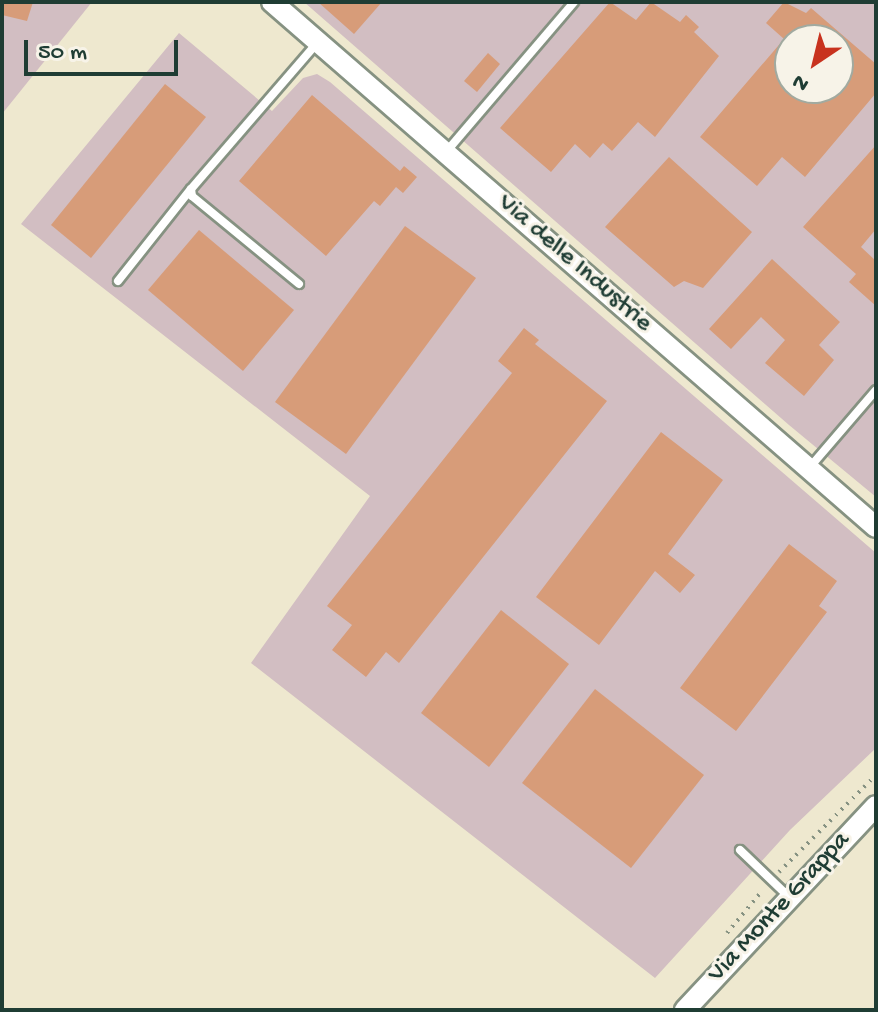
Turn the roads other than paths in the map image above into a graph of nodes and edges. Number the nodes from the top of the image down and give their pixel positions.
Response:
1 (272, 2) edge
2 (574, 2) edge
3 (319, 42) junction
4 (445, 152) junction
5 (191, 189) junction
6 (118, 281) dead end
7 (299, 284) dead end
8 (876, 390) edge
9 (809, 468) junction
10 (876, 527) edge
11 (876, 806) edge
12 (740, 850) dead end
13 (788, 896) junction
14 (685, 1010) edge

1 - 3 street, Via delle Industrie
2 - 4 lane
3 - 4 street, Via delle Industrie
3 - 5 lane
4 - 9 street, Via delle Industrie
5 - 6 lane
5 - 7 lane
8 - 9 lane
9 - 10 street, Via delle Industrie
11 - 13 street, Via Monte Grappa
12 - 13 lane
13 - 14 street, Via Monte Grappa

